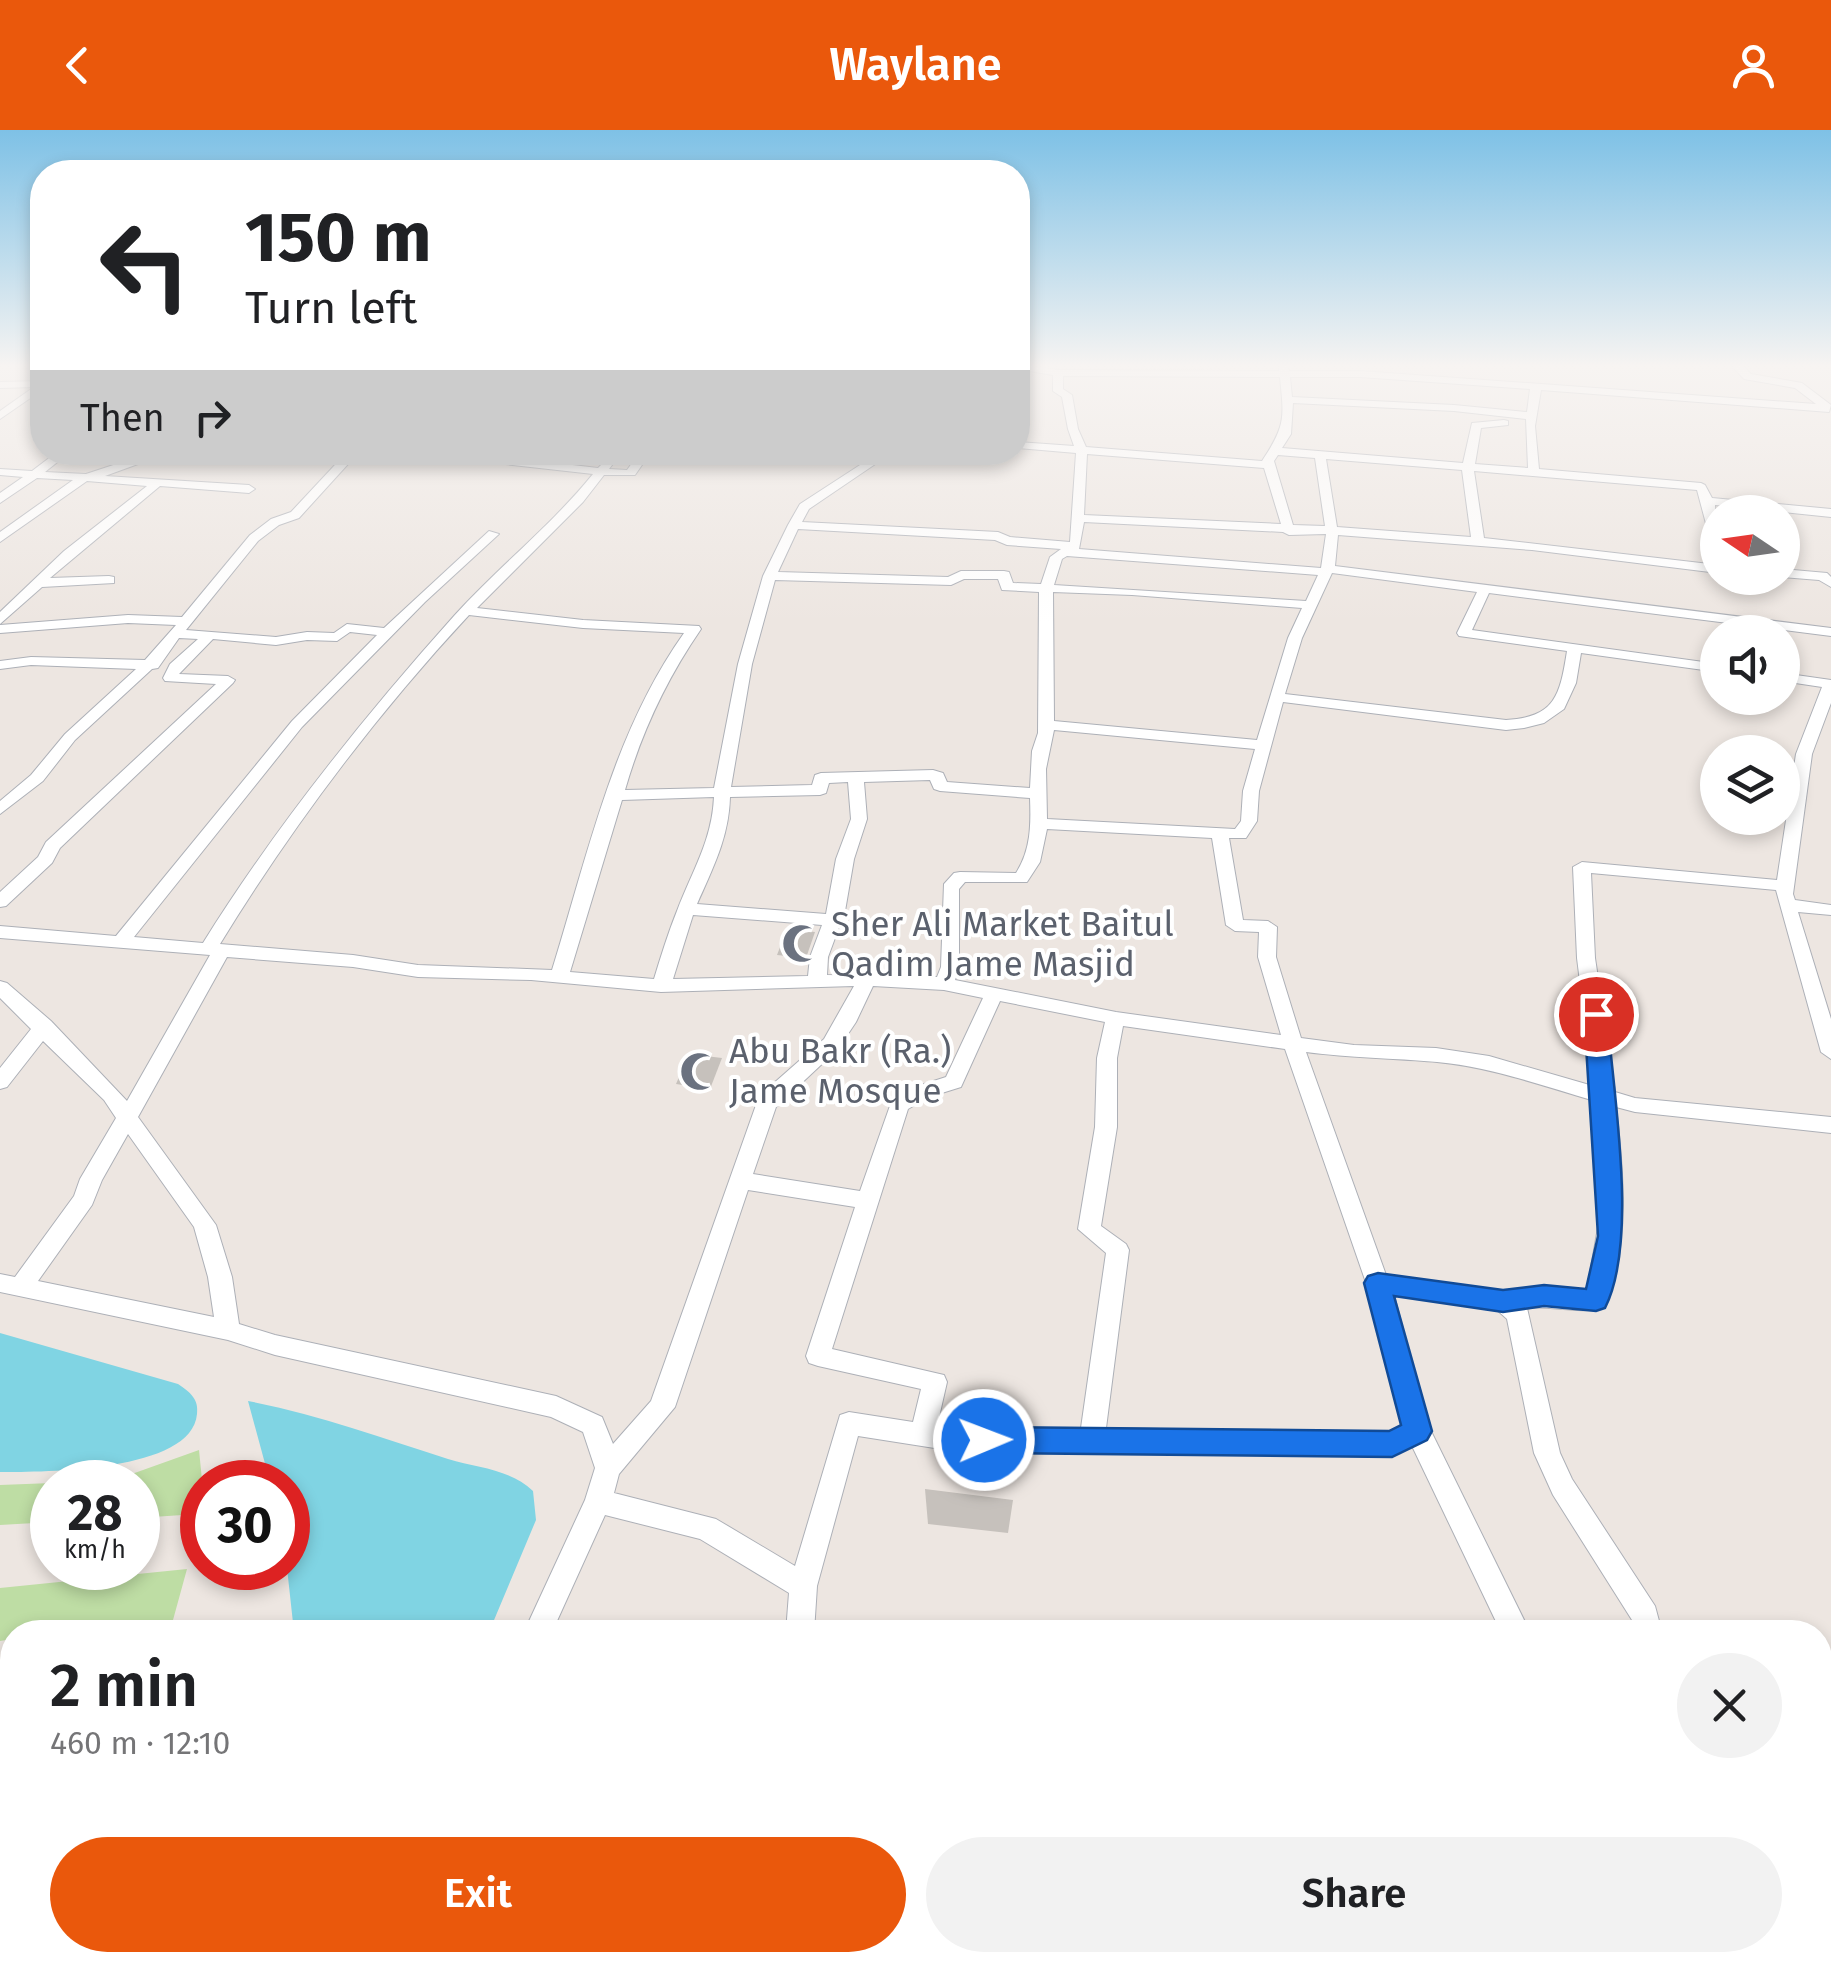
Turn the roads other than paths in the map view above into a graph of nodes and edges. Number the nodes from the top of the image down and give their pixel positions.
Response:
1 (1082, 450) joint
2 (1472, 450) edge
3 (1533, 450) edge
4 (1274, 451) joint
5 (1320, 456) junction
6 (48, 465) edge
7 (127, 465) edge
8 (342, 465) edge
9 (539, 465) edge
10 (606, 465) edge
11 (637, 465) edge
12 (868, 465) edge
13 (1269, 465) junction
14 (1468, 470) junction
15 (0, 472) edge
16 (601, 472) junction
17 (1534, 472) junction
18 (35, 475) junction
19 (84, 479) junction
20 (157, 483) junction
21 (249, 489) dead end
22 (1705, 495) edge
23 (0, 499) edge
24 (1800, 510) edge
25 (1831, 513) edge
26 (1078, 518) junction
27 (794, 525) junction
28 (1328, 530) junction
29 (1288, 531) junction
30 (493, 534) dead end
31 (0, 538) edge
32 (1478, 542) junction
33 (1071, 549) junction
34 (1700, 566) edge
35 (1327, 571) junction
36 (1800, 575) edge
37 (770, 576) junction
38 (109, 580) dead end
39 (36, 584) junction
40 (1831, 584) edge
41 (1046, 590) junction
42 (1484, 590) junction
43 (1311, 605) junction
44 (466, 612) junction
45 (1, 620) edge
46 (182, 628) junction
47 (386, 632) junction
48 (1831, 632) edge
49 (210, 636) junction
50 (1574, 651) junction
51 (0, 665) edge
52 (149, 665) junction
53 (1700, 666) edge
54 (175, 667) junction
55 (1800, 680) edge
56 (1831, 684) edge
57 (1276, 697) junction
58 (1046, 725) junction
59 (1263, 745) junction
60 (856, 778) junction
61 (722, 790) junction
62 (1038, 794) junction
63 (614, 795) junction
64 (0, 809) edge
65 (1040, 824) junction
66 (1220, 836) junction
67 (1787, 896) junction
68 (0, 902) edge
69 (686, 909) junction
70 (1831, 910) edge
71 (832, 920) junction
72 (0, 932) edge
73 (122, 944) junction
74 (214, 950) junction
75 (559, 977) junction
76 (866, 980) junction
77 (816, 981) junction
78 (944, 984) junction
79 (0, 986) edge
80 (661, 986) junction
81 (996, 992) junction
82 (1116, 1018) junction
83 (44, 1026) junction
84 (1292, 1042) junction
85 (1831, 1052) edge
86 (0, 1082) edge
87 (1603, 1098) junction
88 (129, 1119) junction
89 (1831, 1125) edge
90 (739, 1180) junction
91 (868, 1200) junction
92 (1378, 1283) junction
93 (10, 1285) edge
94 (1503, 1301) junction
95 (228, 1330) junction
96 (1417, 1431) junction
97 (922, 1436) junction
98 (1092, 1439) junction
99 (608, 1468) junction
100 (598, 1500) junction
101 (803, 1586) junction
102 (543, 1620) edge
103 (801, 1620) edge
104 (1510, 1620) edge
105 (1646, 1620) edge

1 - 13 street
1 - 26 street
2 - 14 street
3 - 17 street
4 - 5 street
4 - 13 street
5 - 14 street
5 - 28 street
6 - 18 street
7 - 19 street
8 - 46 street
9 - 16 street
10 - 16 street
11 - 16 street
12 - 27 street
13 - 29 street
14 - 17 street
14 - 32 street
15 - 18 street
16 - 44 street
17 - 22 street
18 - 19 street
18 - 23 street
19 - 20 street
19 - 31 street
20 - 21 street
20 - 39 street
24 - 25 street
26 - 29 street
26 - 33 street
27 - 33 street
27 - 37 street
28 - 29 street
28 - 32 street
28 - 35 street
30 - 47 street
32 - 34 street
33 - 35 street
33 - 41 street
35 - 42 street
35 - 43 street
36 - 40 street
37 - 41 street
37 - 61 street
38 - 39 street
39 - 45 street
41 - 43 street
41 - 58 street
42 - 48 street
42 - 50 street
43 - 57 street
44 - 63 street
44 - 74 street
45 - 46 street
46 - 49 street
46 - 52 street
47 - 49 street
47 - 73 street
49 - 54 street
50 - 53 street
50 - 57 street
51 - 52 street
52 - 54 street
52 - 64 street
54 - 68 street
55 - 56 street
56 - 67 street
57 - 59 street
58 - 59 street
58 - 62 street
59 - 66 street
60 - 61 street
60 - 62 street
60 - 71 street
61 - 63 street
61 - 69 street
62 - 65 street
63 - 75 street
65 - 66 street
65 - 78 street
66 - 84 street
67 - 70 street
67 - 85 street
67 - 87 street
69 - 71 street
69 - 80 street
71 - 77 street
72 - 73 street
73 - 74 street
74 - 75 street
74 - 88 street
75 - 80 street
76 - 77 street
76 - 78 street
76 - 90 street
77 - 80 street
78 - 81 street
79 - 83 street
81 - 82 street
81 - 91 street
82 - 84 street
82 - 98 street
83 - 86 street
83 - 88 street
84 - 87 street
84 - 92 street
87 - 89 street
87 - 94 street
88 - 93 street
88 - 95 street
90 - 91 street
90 - 99 street
91 - 97 street
92 - 94 street
92 - 96 street
93 - 95 street
94 - 105 street
95 - 99 street
96 - 98 street
96 - 104 street
97 - 98 street
97 - 101 street
99 - 100 street
100 - 101 street
100 - 102 street
101 - 103 street

